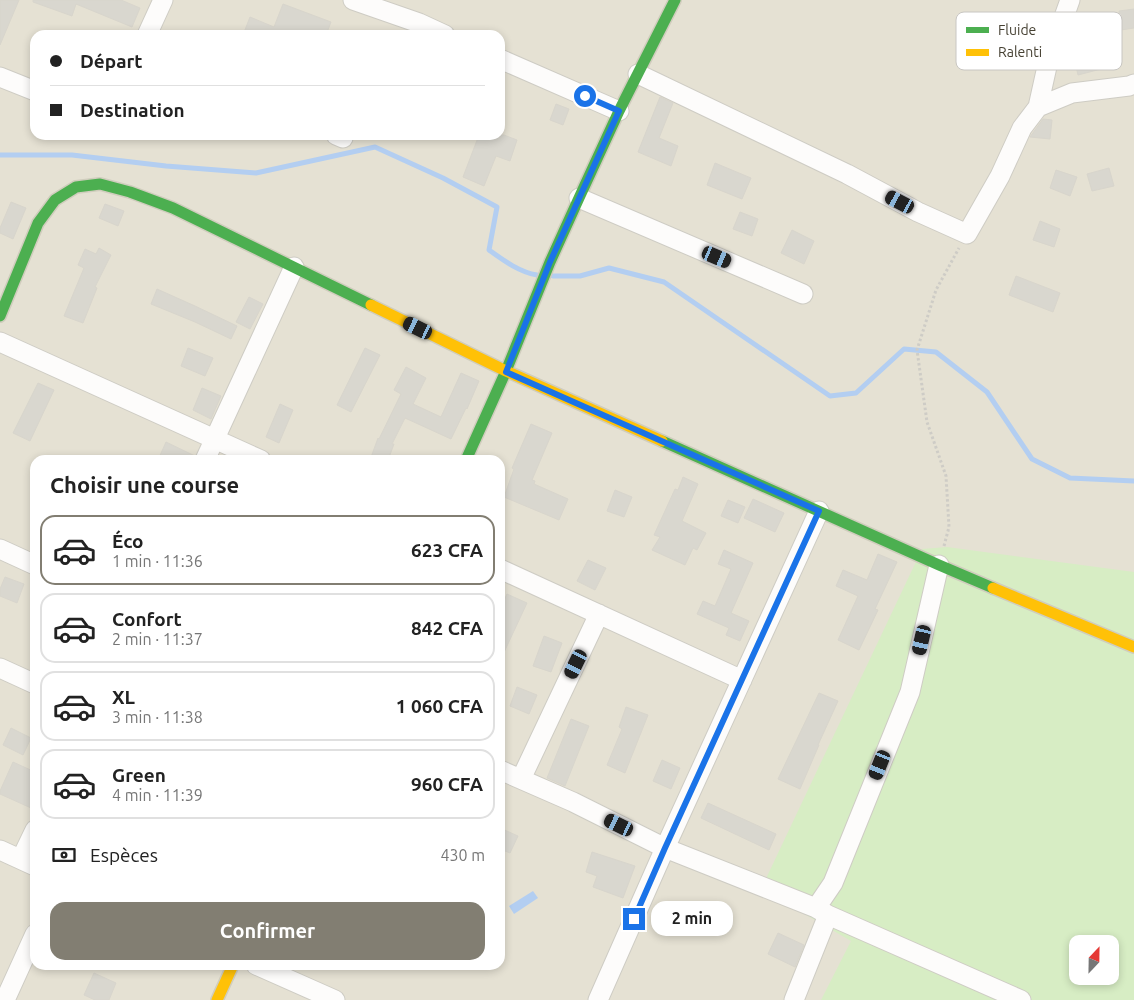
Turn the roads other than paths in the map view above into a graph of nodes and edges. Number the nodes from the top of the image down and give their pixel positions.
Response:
1 (163, 0) edge
2 (353, 0) edge
3 (675, 0) edge
4 (1070, 0) edge
5 (1066, 12) edge
6 (149, 30) edge
7 (435, 30) edge
8 (505, 61) edge
9 (1046, 70) edge
10 (638, 74) junction
11 (0, 77) edge
12 (1134, 84) edge
13 (30, 89) edge
14 (1038, 107) junction
15 (619, 111) junction
16 (580, 198) junction
17 (294, 268) junction
18 (803, 294) dead end
19 (0, 316) edge
20 (0, 342) edge
21 (506, 372) junction
22 (214, 438) junction
23 (207, 455) edge
24 (250, 455) edge
25 (468, 455) edge
26 (819, 511) junction
27 (0, 549) edge
28 (30, 563) edge
29 (939, 565) junction
30 (505, 571) edge
31 (599, 614) junction
32 (1134, 647) edge
33 (0, 668) edge
34 (742, 680) junction
35 (30, 682) edge
36 (505, 772) edge
37 (521, 779) junction
38 (665, 848) junction
39 (0, 850) edge
40 (28, 863) edge
41 (822, 911) junction
42 (30, 945) edge
43 (231, 970) edge
44 (267, 970) edge
45 (5, 1000) edge
46 (217, 1000) edge
47 (335, 1000) edge
48 (598, 1000) edge
49 (794, 1000) edge
50 (1021, 1000) edge

1 - 6 street
2 - 7 street
3 - 10 street
4 - 5 street
8 - 15 street
9 - 14 street
10 - 14 street
10 - 15 street
11 - 13 street
12 - 14 street
15 - 16 street
16 - 18 street
16 - 21 street
17 - 19 street
17 - 21 street
17 - 22 street
20 - 22 street
21 - 25 street
21 - 26 street
22 - 23 street
22 - 24 street
26 - 29 street
26 - 34 street
27 - 28 street
29 - 32 street
29 - 41 street
30 - 31 street
31 - 34 street
31 - 37 street
33 - 35 street
34 - 38 street
36 - 37 street
37 - 38 street
38 - 41 street
38 - 48 street
39 - 40 street
41 - 49 street
41 - 50 street
42 - 45 street
43 - 46 street
44 - 47 street

